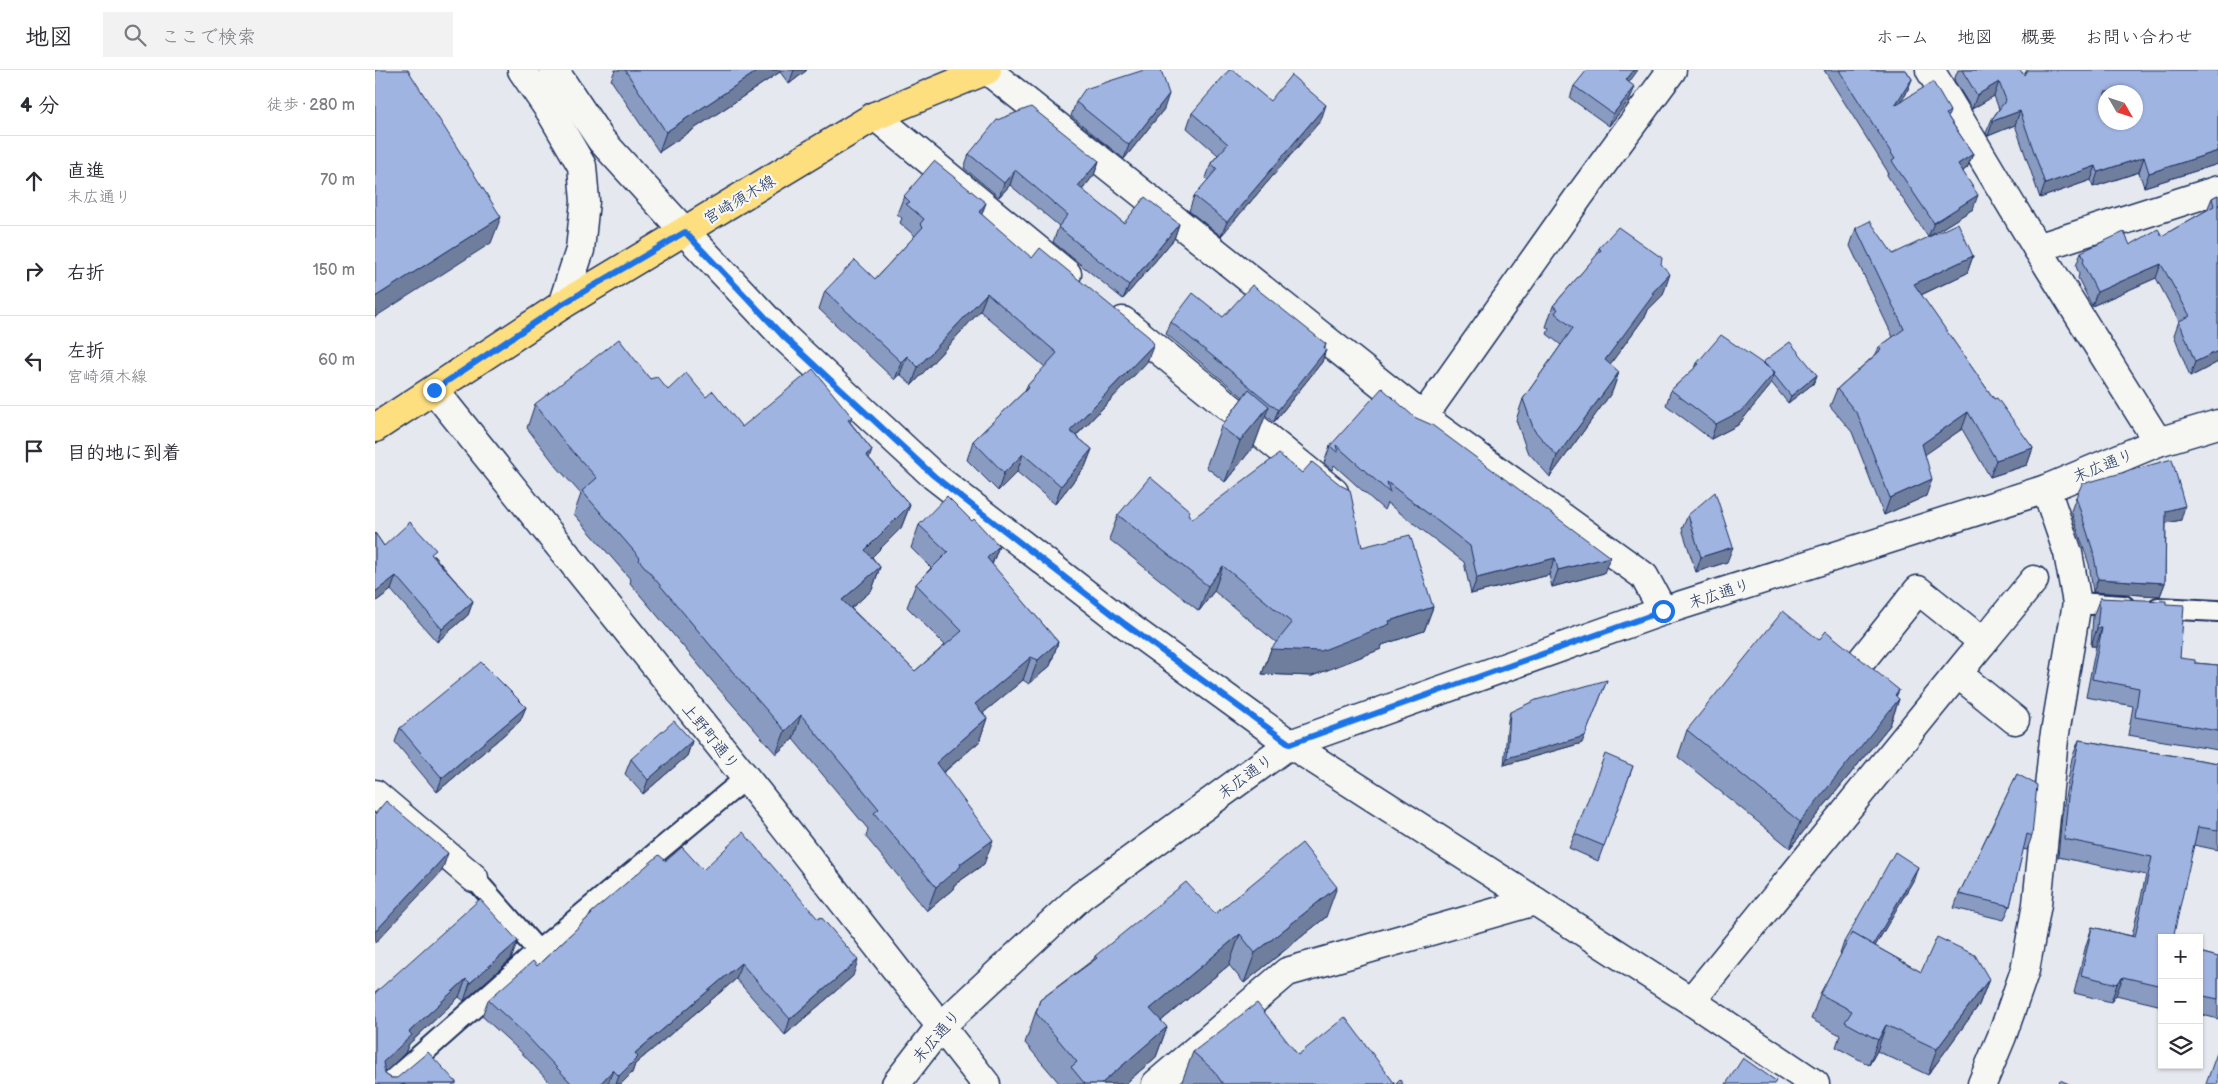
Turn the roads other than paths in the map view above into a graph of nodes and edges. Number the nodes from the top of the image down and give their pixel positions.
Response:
1 (522, 70) edge
2 (554, 70) edge
3 (987, 70) edge
4 (1672, 70) edge
5 (1930, 70) edge
6 (875, 116) junction
7 (2218, 190) edge
8 (685, 232) junction
9 (2037, 248) junction
10 (561, 305) junction
11 (434, 390) junction
12 (1423, 417) junction
13 (2218, 424) edge
14 (375, 428) edge
15 (2158, 442) junction
16 (2045, 489) junction
17 (1343, 499) edge
18 (2034, 580) dead end
19 (2077, 603) junction
20 (1663, 611) junction
21 (2218, 611) edge
22 (1983, 642) junction
23 (1862, 660) edge
24 (1958, 674) junction
25 (2015, 720) dead end
26 (2054, 739) junction
27 (1290, 744) junction
28 (2083, 744) edge
29 (746, 778) junction
30 (375, 794) edge
31 (474, 878) joint
32 (1535, 901) junction
33 (538, 951) junction
34 (1691, 1001) junction
35 (940, 1028) junction
36 (388, 1084) edge
37 (896, 1084) edge
38 (986, 1084) edge
39 (1156, 1084) edge
40 (1815, 1084) edge
41 (1982, 1084) edge

1 - 10 street
2 - 8 street
3 - 6 main road, 宮崎須木線
3 - 12 street
4 - 12 street
5 - 9 street
6 - 8 main road, 宮崎須木線
6 - 17 street
7 - 9 street
8 - 10 main road, 宮崎須木線
8 - 27 street
9 - 15 street
10 - 11 main road, 宮崎須木線
11 - 14 main road, 宮崎須木線
11 - 29 street, 上野町通り
12 - 20 street
13 - 15 street, 末広通り
15 - 16 street, 末広通り
16 - 19 street
16 - 20 street, 末広通り
18 - 22 street
19 - 21 lane
19 - 26 street
20 - 27 street, 末広通り
22 - 23 street
22 - 24 street
24 - 25 street
24 - 34 street
26 - 28 street
26 - 41 street
27 - 32 street
27 - 35 street, 末広通り
29 - 33 lane
29 - 35 street, 上野町通り
30 - 31 street
31 - 33 lane
32 - 34 street
32 - 39 street
33 - 36 lane
34 - 40 street
35 - 37 street, 末広通り
35 - 38 street, 上野町通り

